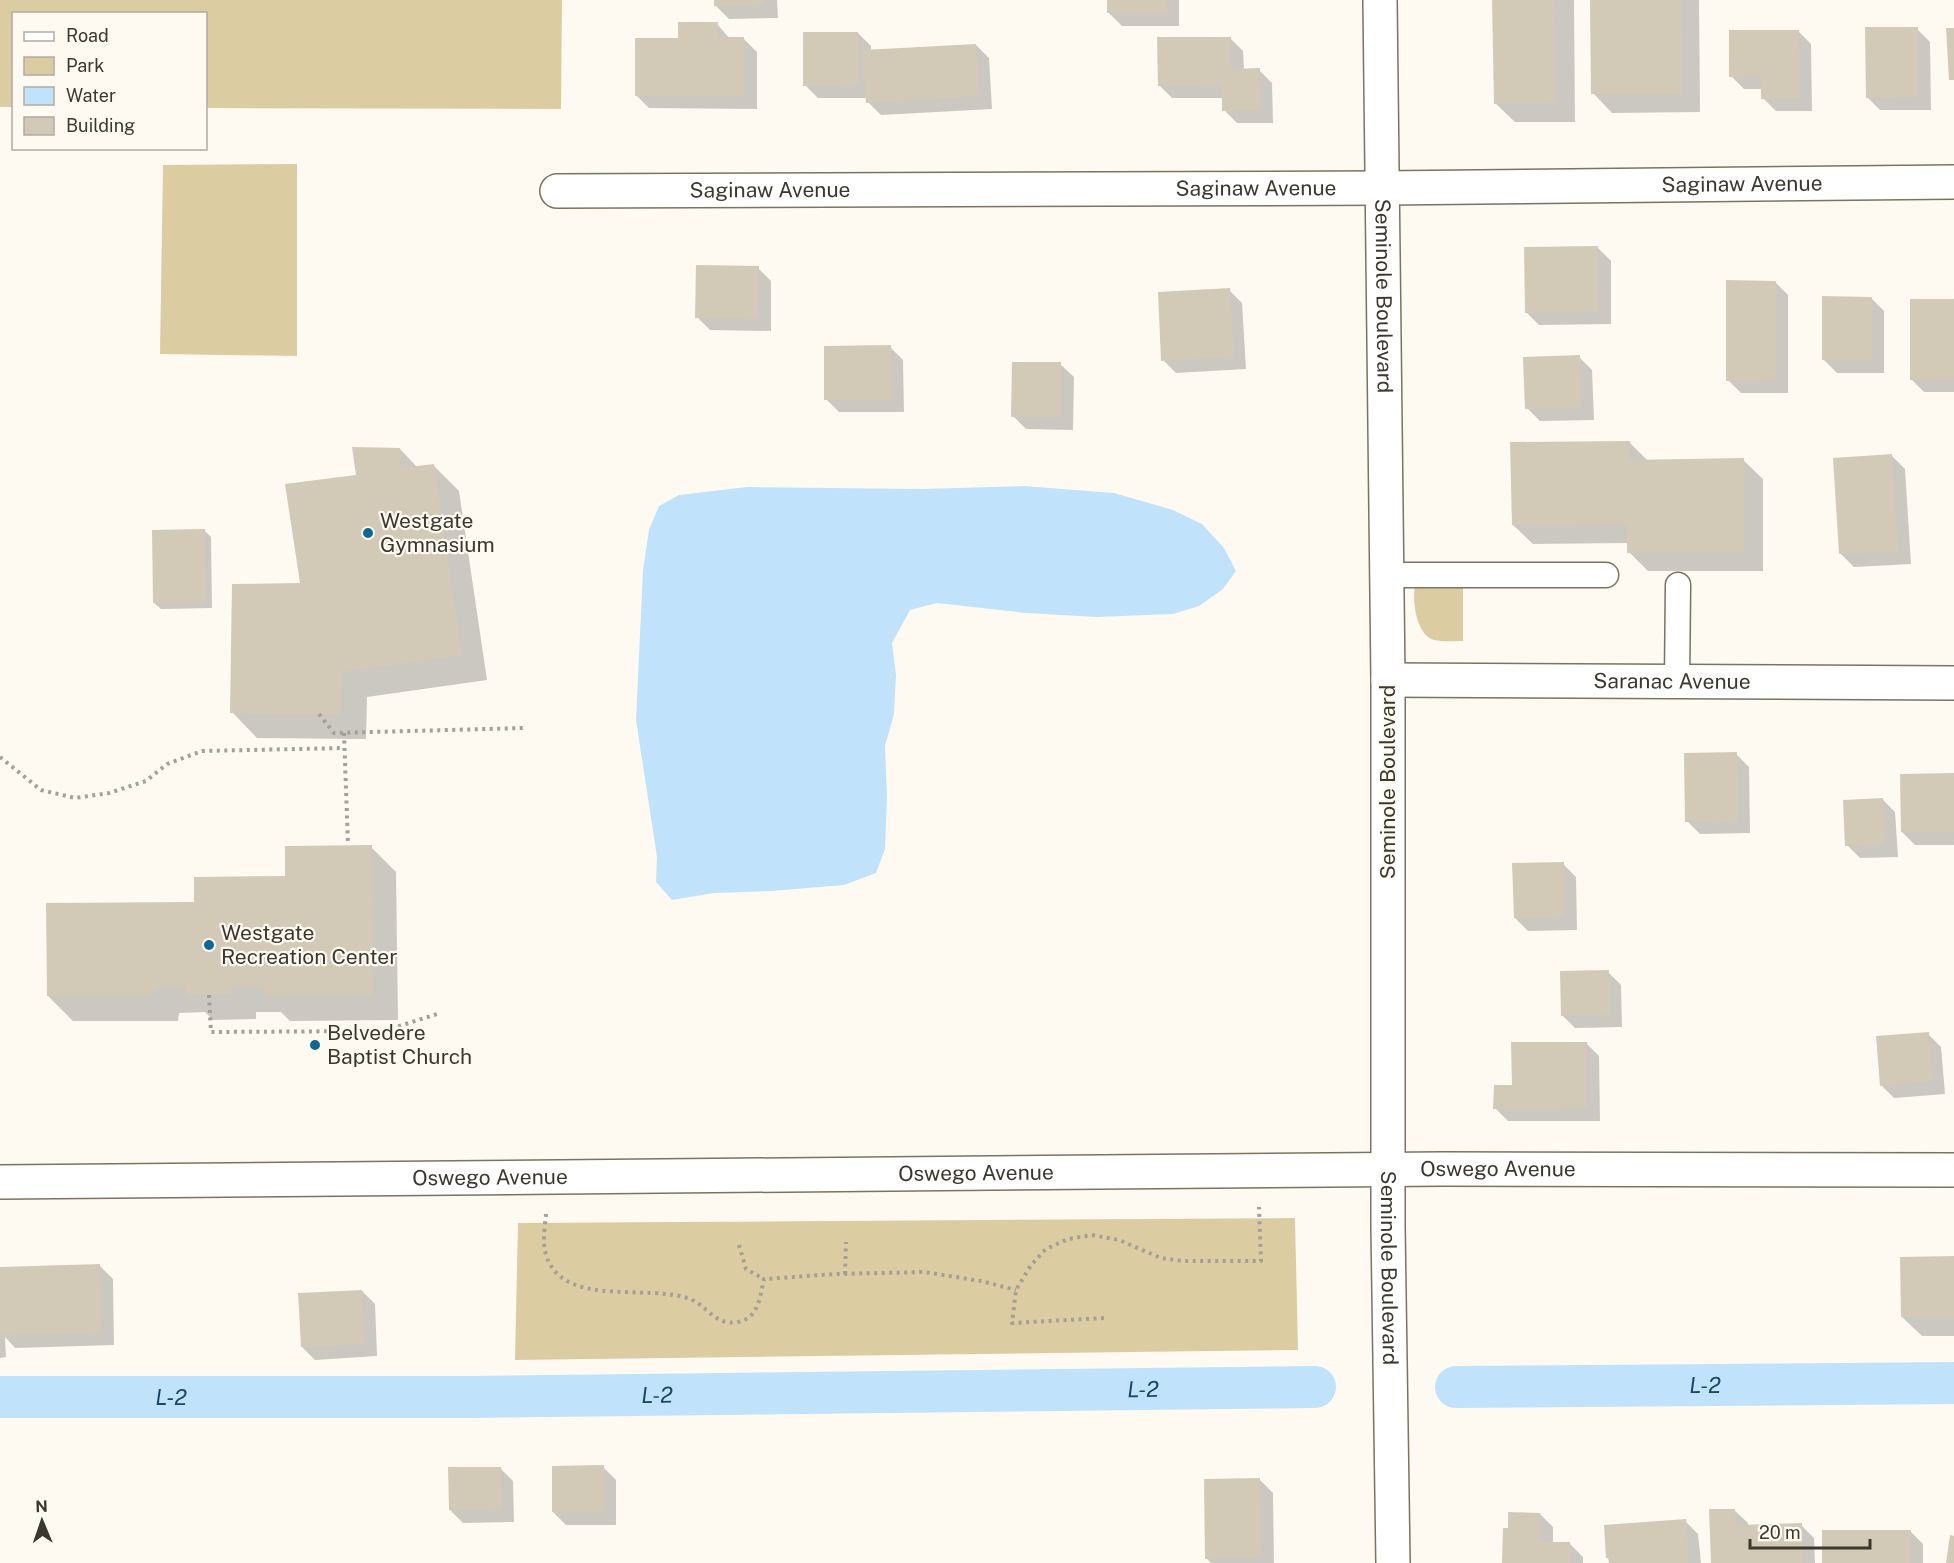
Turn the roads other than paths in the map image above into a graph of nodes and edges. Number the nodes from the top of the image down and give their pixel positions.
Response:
1 (1380, 0) edge
2 (1954, 182) edge
3 (1383, 188) junction
4 (557, 191) dead end
5 (1606, 574) dead end
6 (1387, 575) junction
7 (1678, 585) dead end
8 (1388, 680) junction
9 (1677, 682) junction
10 (1954, 683) edge
11 (1954, 1170) edge
12 (1388, 1171) junction
13 (0, 1182) edge
14 (1394, 1563) edge

1 - 3 street, Seminole Boulevard
2 - 3 street, Saginaw Avenue
3 - 4 street, Saginaw Avenue
3 - 6 street, Seminole Boulevard
5 - 6 lane
6 - 8 street, Seminole Boulevard
7 - 9 lane
8 - 9 street, Saranac Avenue
8 - 12 street, Seminole Boulevard
9 - 10 street, Saranac Avenue
11 - 12 street, Oswego Avenue
12 - 13 street, Oswego Avenue
12 - 14 street, Seminole Boulevard

